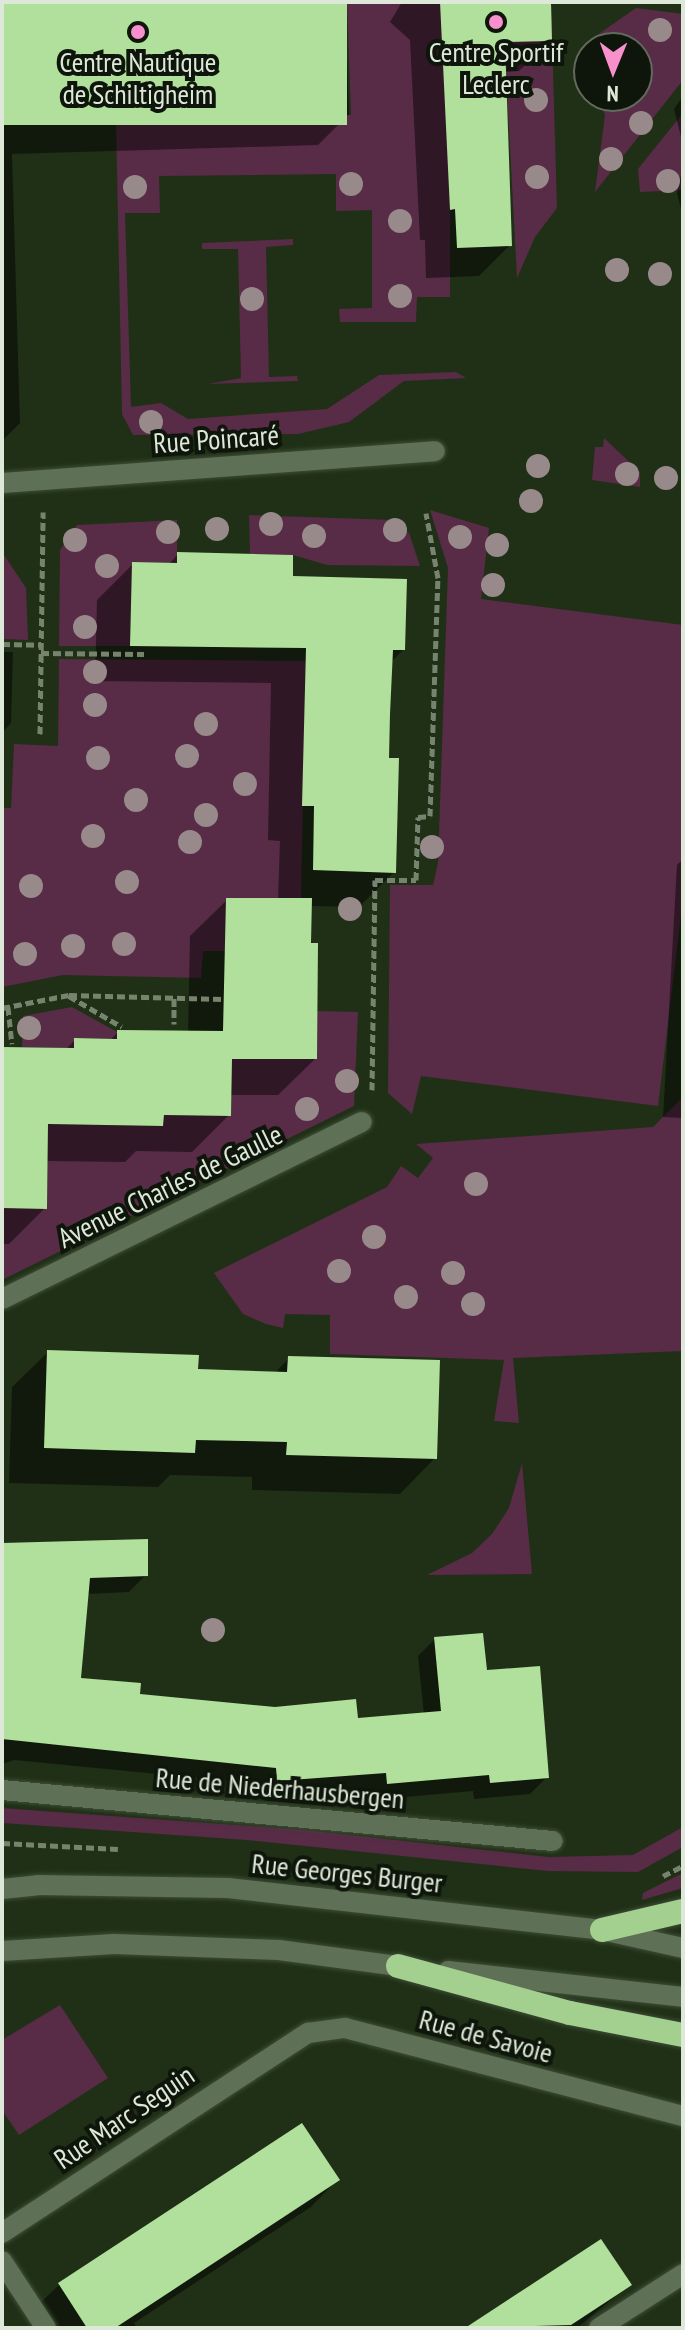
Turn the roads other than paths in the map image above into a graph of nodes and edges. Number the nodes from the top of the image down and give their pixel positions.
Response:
1 (435, 451) dead end
2 (2, 483) edge
3 (362, 1122) road end
4 (2, 1299) edge
5 (2, 1790) edge
6 (553, 1841) dead end
7 (2, 1880) edge
8 (38, 1885) junction
9 (2, 1889) edge
10 (683, 1911) edge
11 (602, 1930) junction
12 (683, 1948) edge
13 (2, 1951) edge
14 (398, 1966) junction
15 (683, 1997) edge
16 (683, 2035) edge
17 (278, 2049) joint
18 (683, 2116) edge
19 (2, 2233) edge
20 (2, 2261) edge
21 (683, 2274) edge
22 (46, 2328) edge
23 (599, 2328) edge

1 - 2 street, Rue Poincaré
3 - 4 street, Avenue Charles de Gaulle
5 - 6 street, Rue de Niederhausbergen
7 - 8 street
8 - 9 street, Rue Georges Burger
8 - 11 street, Rue Georges Burger
10 - 11 highway
11 - 12 street, Rue Georges Burger
13 - 14 street
14 - 15 street
14 - 16 highway
17 - 18 street, Rue de Savoie
17 - 19 street, Rue Marc Seguin
20 - 22 street
21 - 23 street

